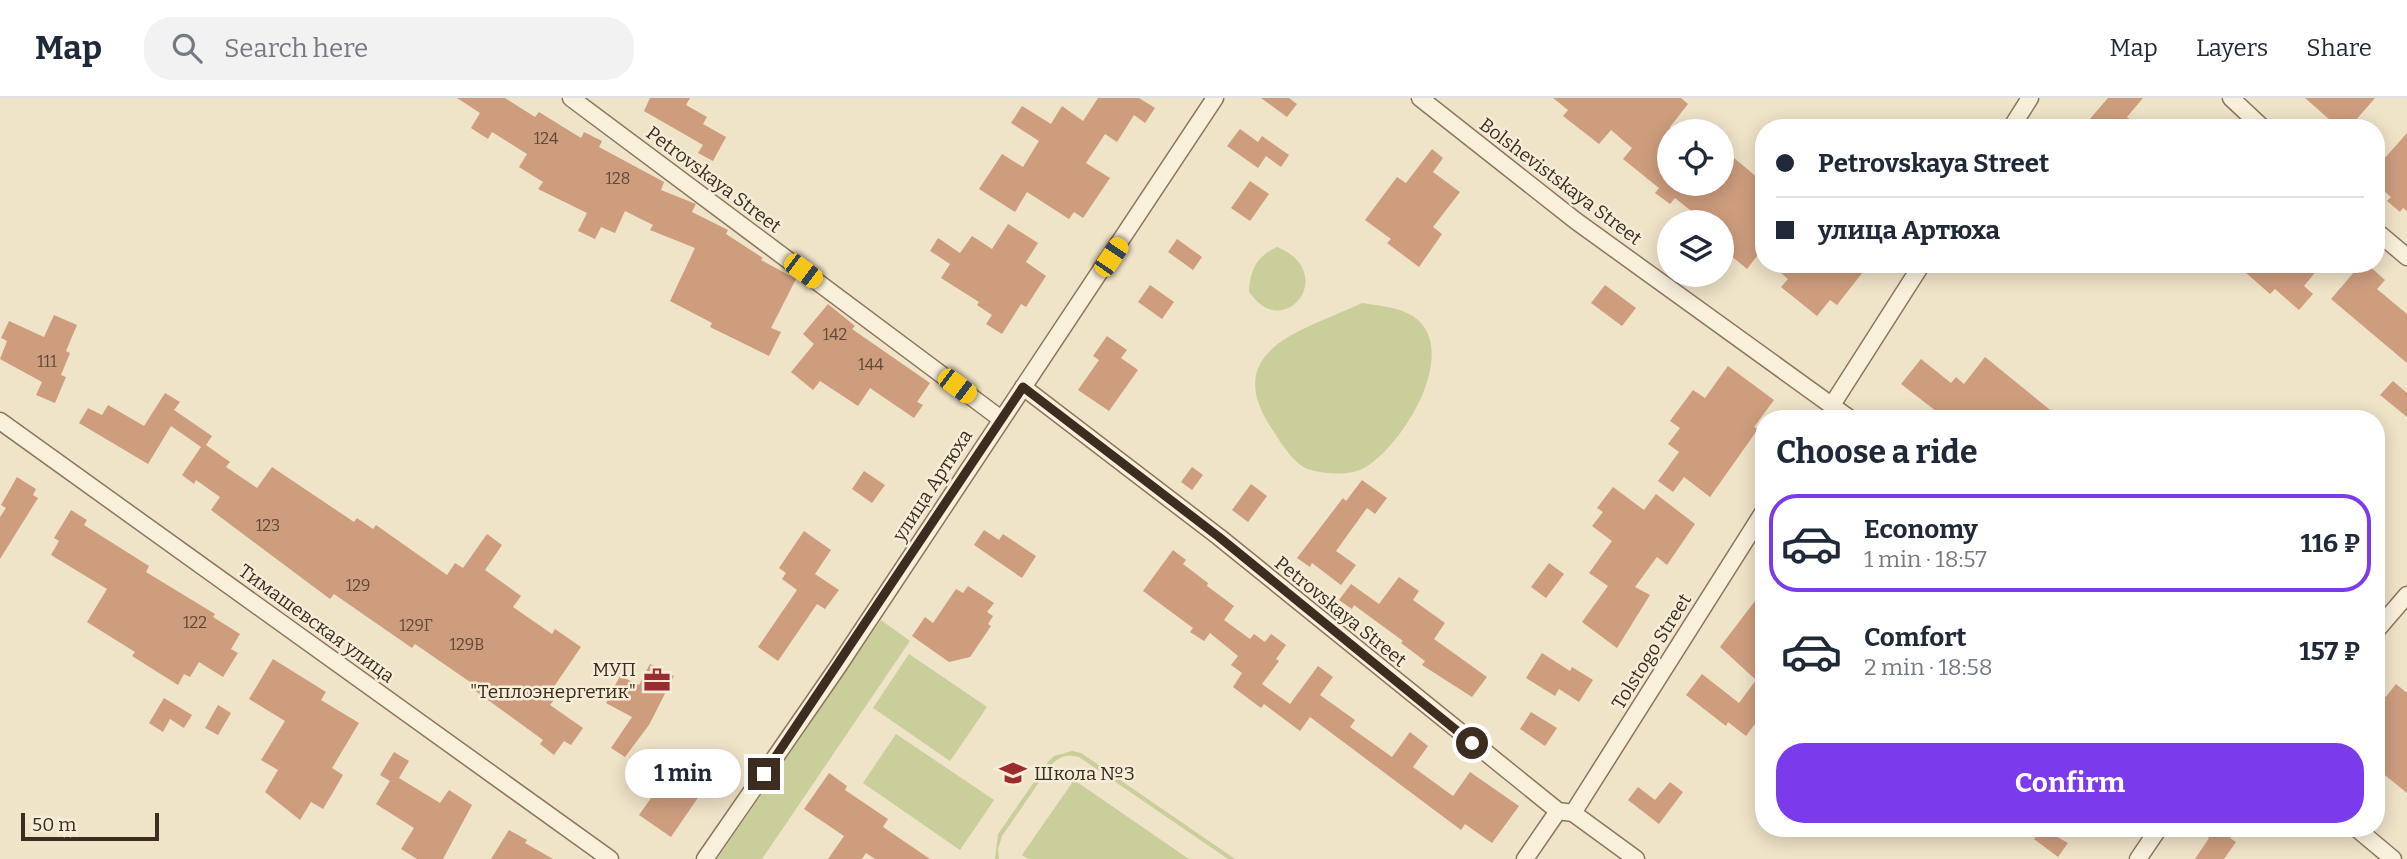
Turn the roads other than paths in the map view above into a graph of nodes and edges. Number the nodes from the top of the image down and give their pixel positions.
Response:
1 (571, 98) edge
2 (1215, 98) edge
3 (1420, 98) edge
4 (2030, 98) edge
5 (2231, 98) edge
6 (2017, 119) edge
7 (2253, 119) edge
8 (2385, 239) edge
9 (2407, 257) edge
10 (1916, 273) edge
11 (1023, 387) junction
12 (1832, 405) junction
13 (1839, 410) edge
14 (1001, 419) junction
15 (0, 421) edge
16 (1755, 525) edge
17 (2404, 605) edge
18 (2385, 623) edge
19 (1565, 812) junction
20 (2153, 837) edge
21 (2367, 837) edge
22 (610, 859) edge
23 (705, 859) edge
24 (1525, 859) edge
25 (1636, 859) edge
26 (2138, 859) edge
27 (2393, 859) edge

1 - 14 street, Petrovskaya Street
2 - 11 street, улица Артюха
3 - 12 street, Bolshevistskaya Street
4 - 6 street
5 - 7 street
8 - 9 street
10 - 12 street
11 - 14 street, улица Артюха
11 - 19 street, Petrovskaya Street
12 - 13 street, Bolshevistskaya Street
14 - 23 street, улица Артюха
15 - 22 street, Тимашевская улица
16 - 19 street, Tolstogo Street
17 - 18 street
19 - 24 street, Tolstogo Street
19 - 25 street, Petrovskaya Street
20 - 26 street
21 - 27 street

